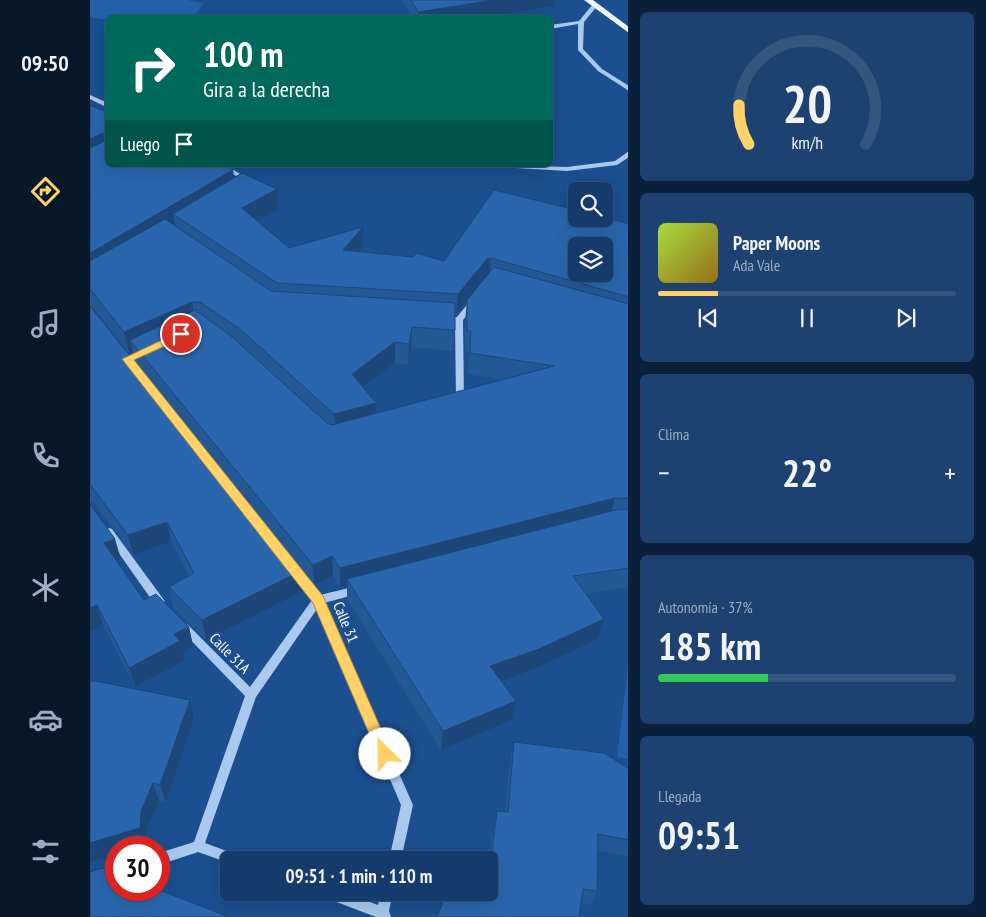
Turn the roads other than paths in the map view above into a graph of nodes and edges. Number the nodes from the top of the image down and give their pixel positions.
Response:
1 (592, 3) edge
2 (581, 22) junction
3 (553, 27) edge
4 (628, 32) edge
5 (628, 89) edge
6 (90, 97) edge
7 (105, 104) edge
8 (628, 153) edge
9 (223, 167) edge
10 (534, 167) edge
11 (245, 189) edge
12 (477, 298) edge
13 (440, 318) edge
14 (459, 320) junction
15 (451, 408) edge
16 (101, 521) edge
17 (288, 561) edge
18 (366, 587) edge
19 (318, 600) junction
20 (251, 695) junction
21 (198, 846) junction
22 (397, 851) edge
23 (220, 854) edge
24 (170, 856) edge
25 (348, 901) edge
26 (386, 901) edge
27 (384, 915) edge

1 - 2 street
1 - 4 main road
2 - 3 street
2 - 5 street
6 - 7 street
8 - 10 street
9 - 11 street
12 - 14 street
13 - 14 street
14 - 15 street
16 - 20 street, Calle 31A
17 - 19 street, Calle 31
18 - 19 street
19 - 20 street
19 - 22 street, Calle 31
20 - 21 street, Calle 31A
21 - 23 street
21 - 24 street
25 - 27 street
26 - 27 street

